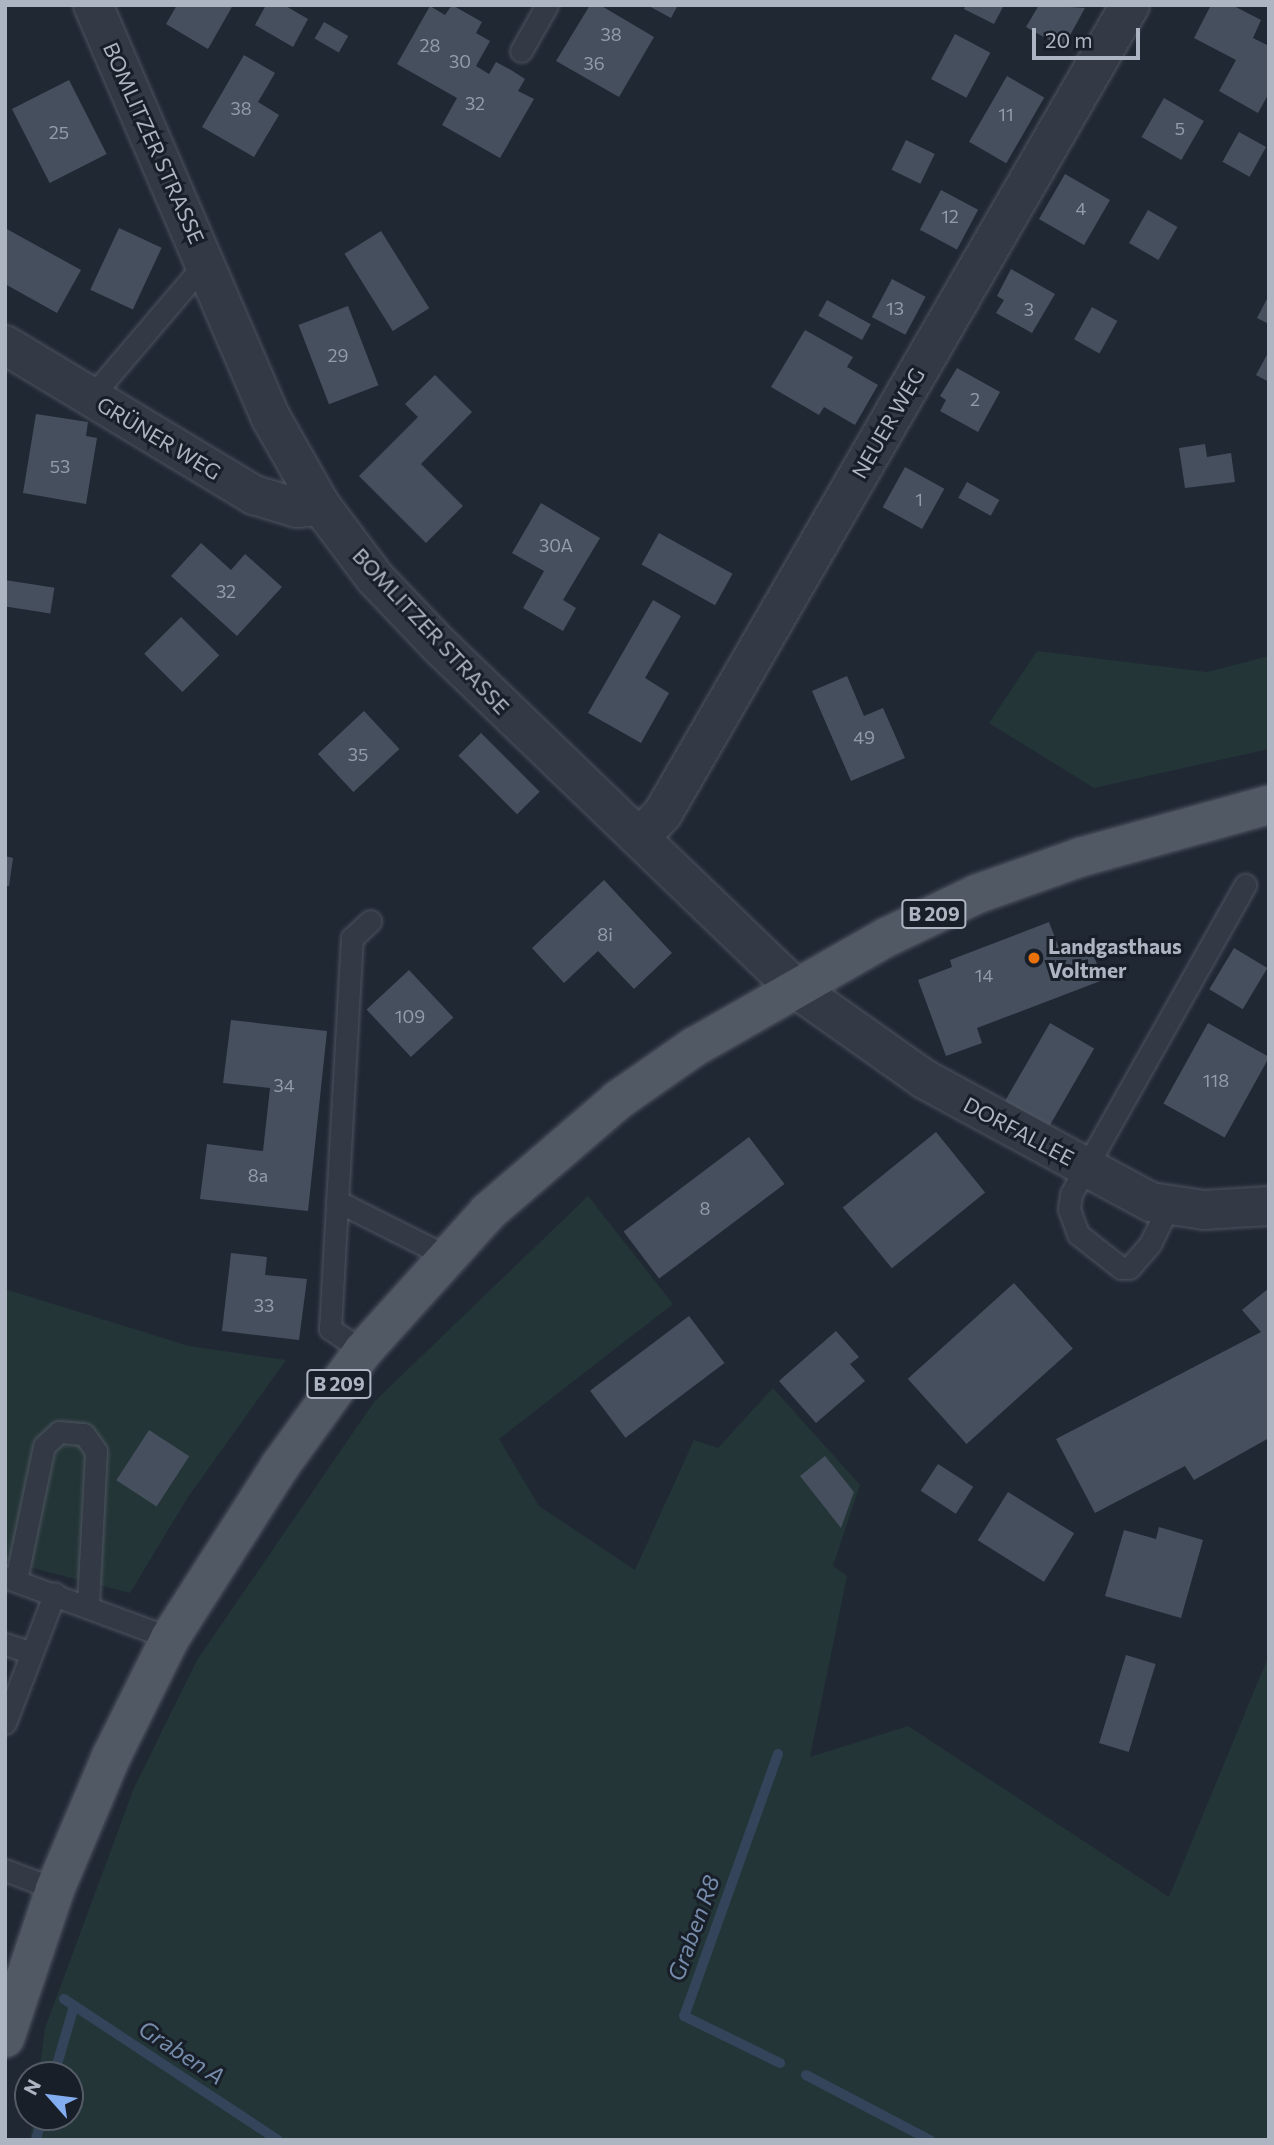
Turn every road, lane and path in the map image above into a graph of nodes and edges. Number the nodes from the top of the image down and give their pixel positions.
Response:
1 (93, 5) edge
2 (547, 5) edge
3 (1130, 5) edge
4 (521, 51) dead end
5 (206, 262) junction
6 (5, 345) edge
7 (91, 397) junction
8 (321, 506) junction
9 (1269, 805) edge
10 (640, 837) junction
11 (1245, 885) dead end
12 (370, 921) dead end
13 (794, 987) junction
14 (1087, 1167) junction
15 (337, 1201) junction
16 (1169, 1205) junction
17 (1269, 1206) edge
18 (446, 1256) junction
19 (363, 1351) junction
20 (11, 1578) edge
21 (55, 1593) junction
22 (88, 1606) junction
23 (170, 1638) junction
24 (5, 1644) edge
25 (32, 1653) junction
26 (5, 1723) edge
27 (5, 1870) edge
28 (55, 1889) junction
29 (5, 2038) edge

1 - 5 street, BOMLITZER STRASSE
2 - 4 lane
3 - 10 street, NEUER WEG
5 - 7 lane
5 - 8 street, BOMLITZER STRASSE
6 - 7 street, GRÜNER WEG
7 - 8 street, GRÜNER WEG
8 - 10 street, BOMLITZER STRASSE
9 - 13 main road, B 209
10 - 13 street, BOMLITZER STRASSE
11 - 14 lane
12 - 15 lane
13 - 14 street, DORFALLEE
13 - 18 main road, B 209
14 - 16 street, DORFALLEE
14 - 16 lane
15 - 18 lane
15 - 19 lane
16 - 17 street, DORFALLEE
18 - 19 main road, B 209
19 - 23 main road, B 209
20 - 21 lane
20 - 22 lane
21 - 22 lane
21 - 25 lane
22 - 23 lane
23 - 28 main road, B 209
24 - 25 lane
25 - 26 lane
27 - 28 lane
28 - 29 main road, B 209

